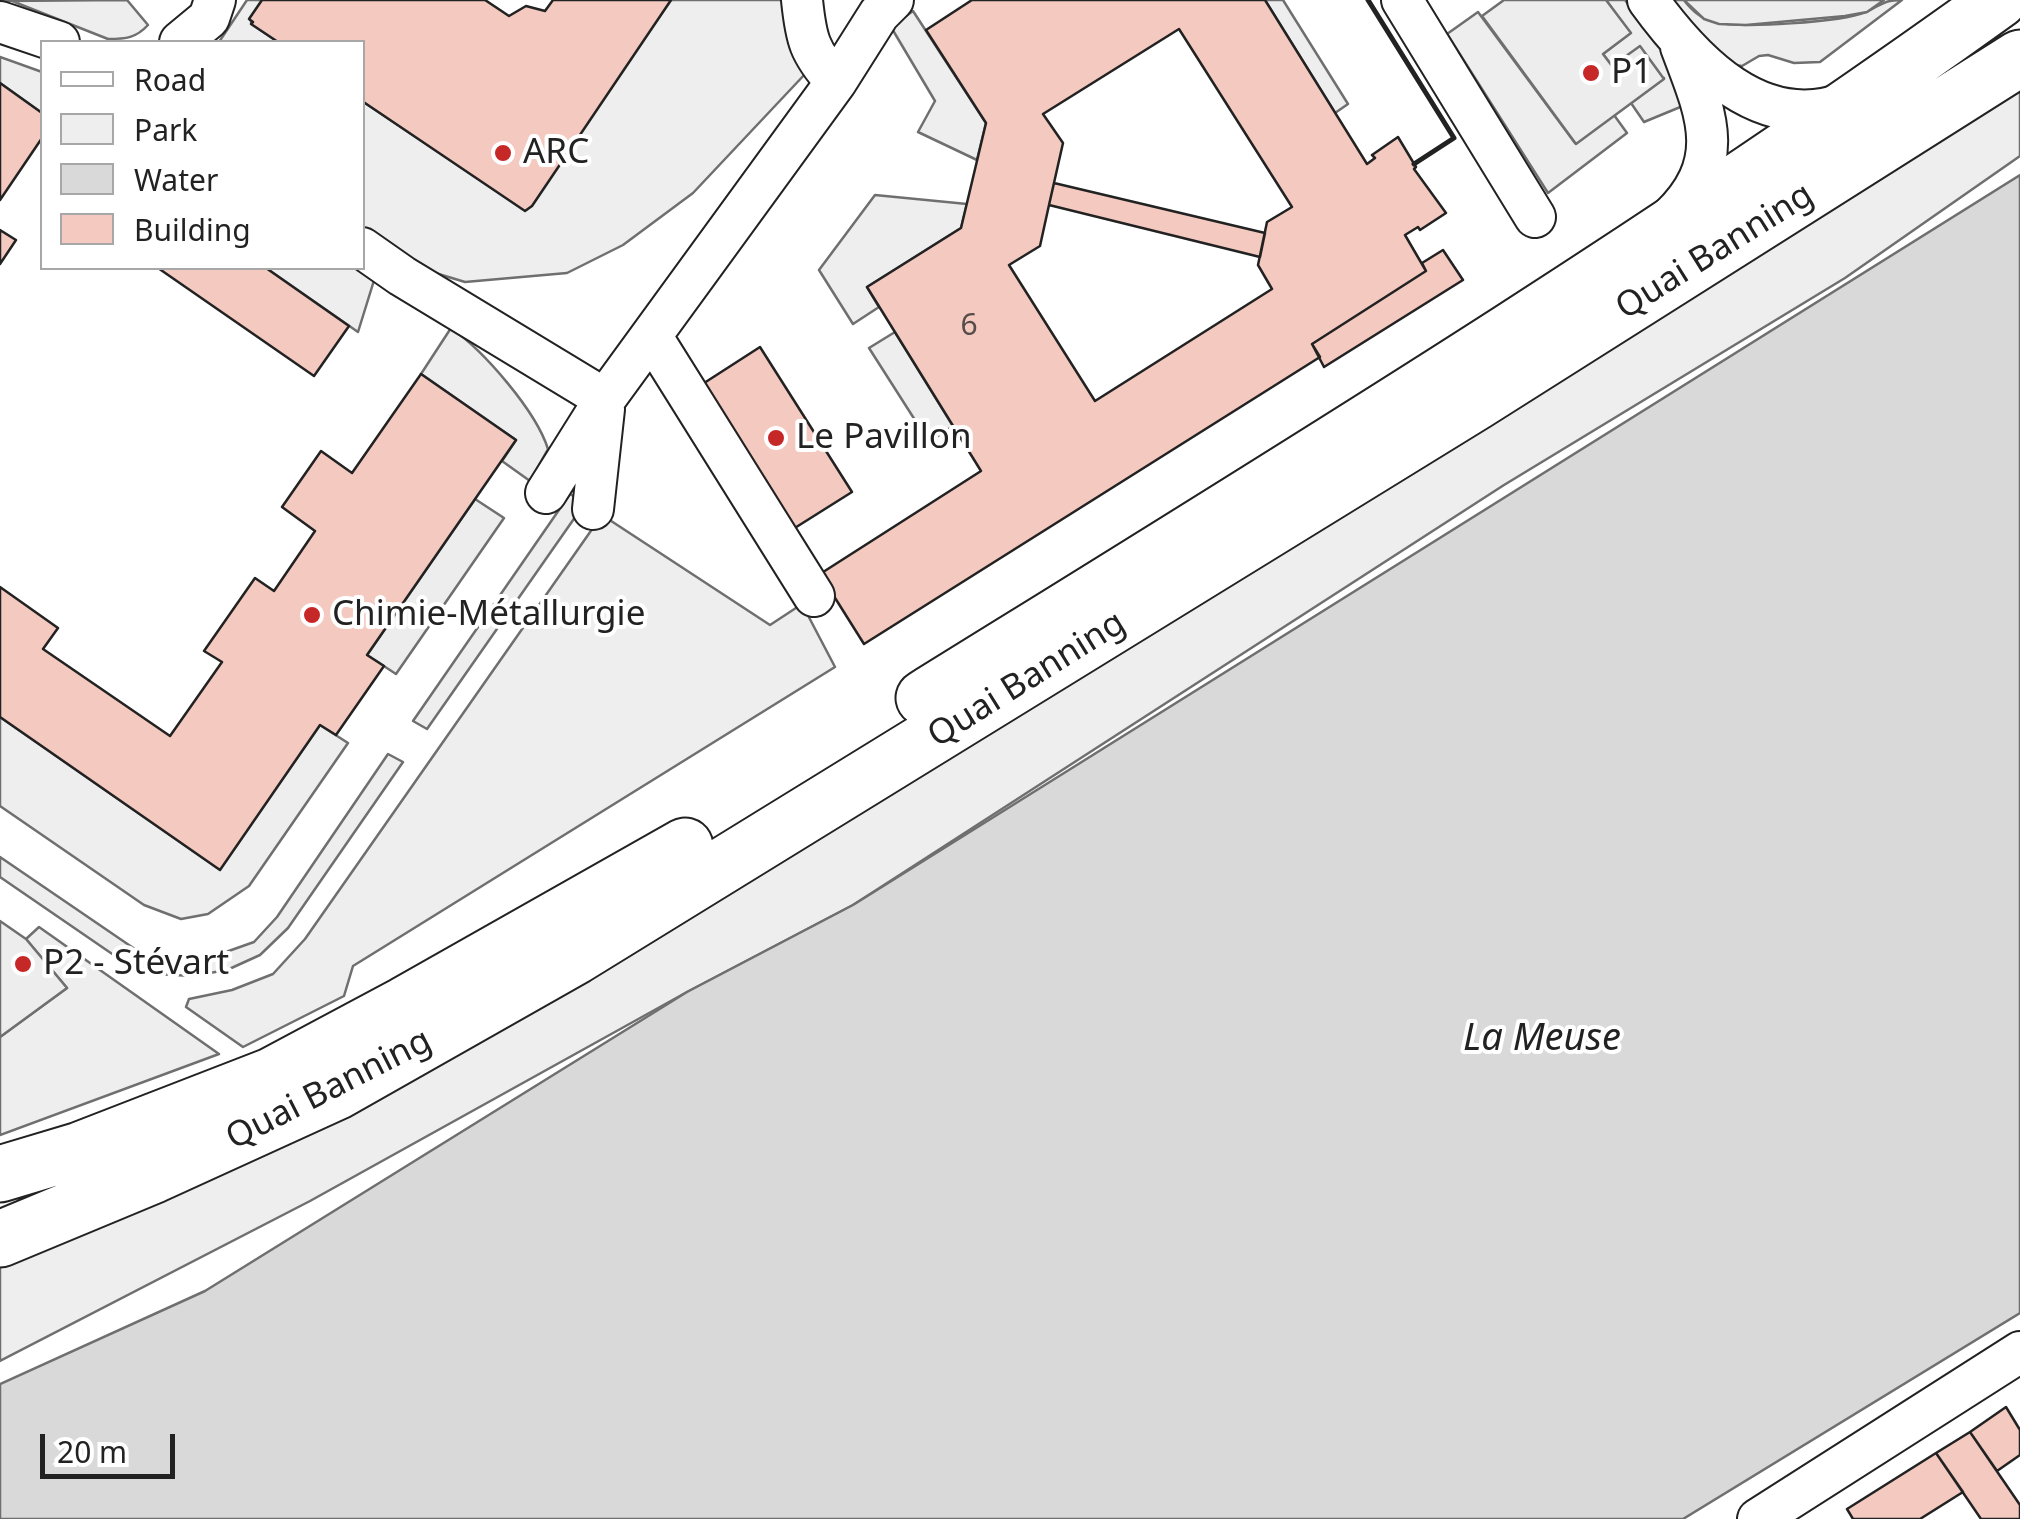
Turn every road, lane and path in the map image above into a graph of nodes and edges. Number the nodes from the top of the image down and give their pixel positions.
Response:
1 (216, 0) edge
2 (802, 0) edge
3 (1402, 0) edge
4 (1648, 0) edge
5 (1999, 0) edge
6 (886, 7) edge
7 (0, 22) edge
8 (53, 40) edge
9 (182, 40) edge
10 (1680, 43) junction
11 (2020, 58) edge
12 (826, 71) junction
13 (1869, 93) junction
14 (1535, 216) dead end
15 (365, 250) edge
16 (1634, 253) junction
17 (652, 337) junction
18 (606, 400) junction
19 (546, 493) dead end
20 (593, 509) dead end
21 (814, 596) dead end
22 (0, 1174) edge
23 (0, 1239) edge
24 (2020, 1352) edge
25 (1758, 1519) edge

1 - 9 street
2 - 12 street
3 - 14 street
4 - 10 street
5 - 13 main road, Quai Banning
6 - 12 street
7 - 8 street
10 - 13 street
10 - 16 street
11 - 23 main road, Quai Banning
12 - 17 street
13 - 16 main road, Quai Banning
15 - 18 street
16 - 22 main road, Quai Banning
17 - 18 street
17 - 21 street
18 - 19 street
18 - 20 street
24 - 25 street

